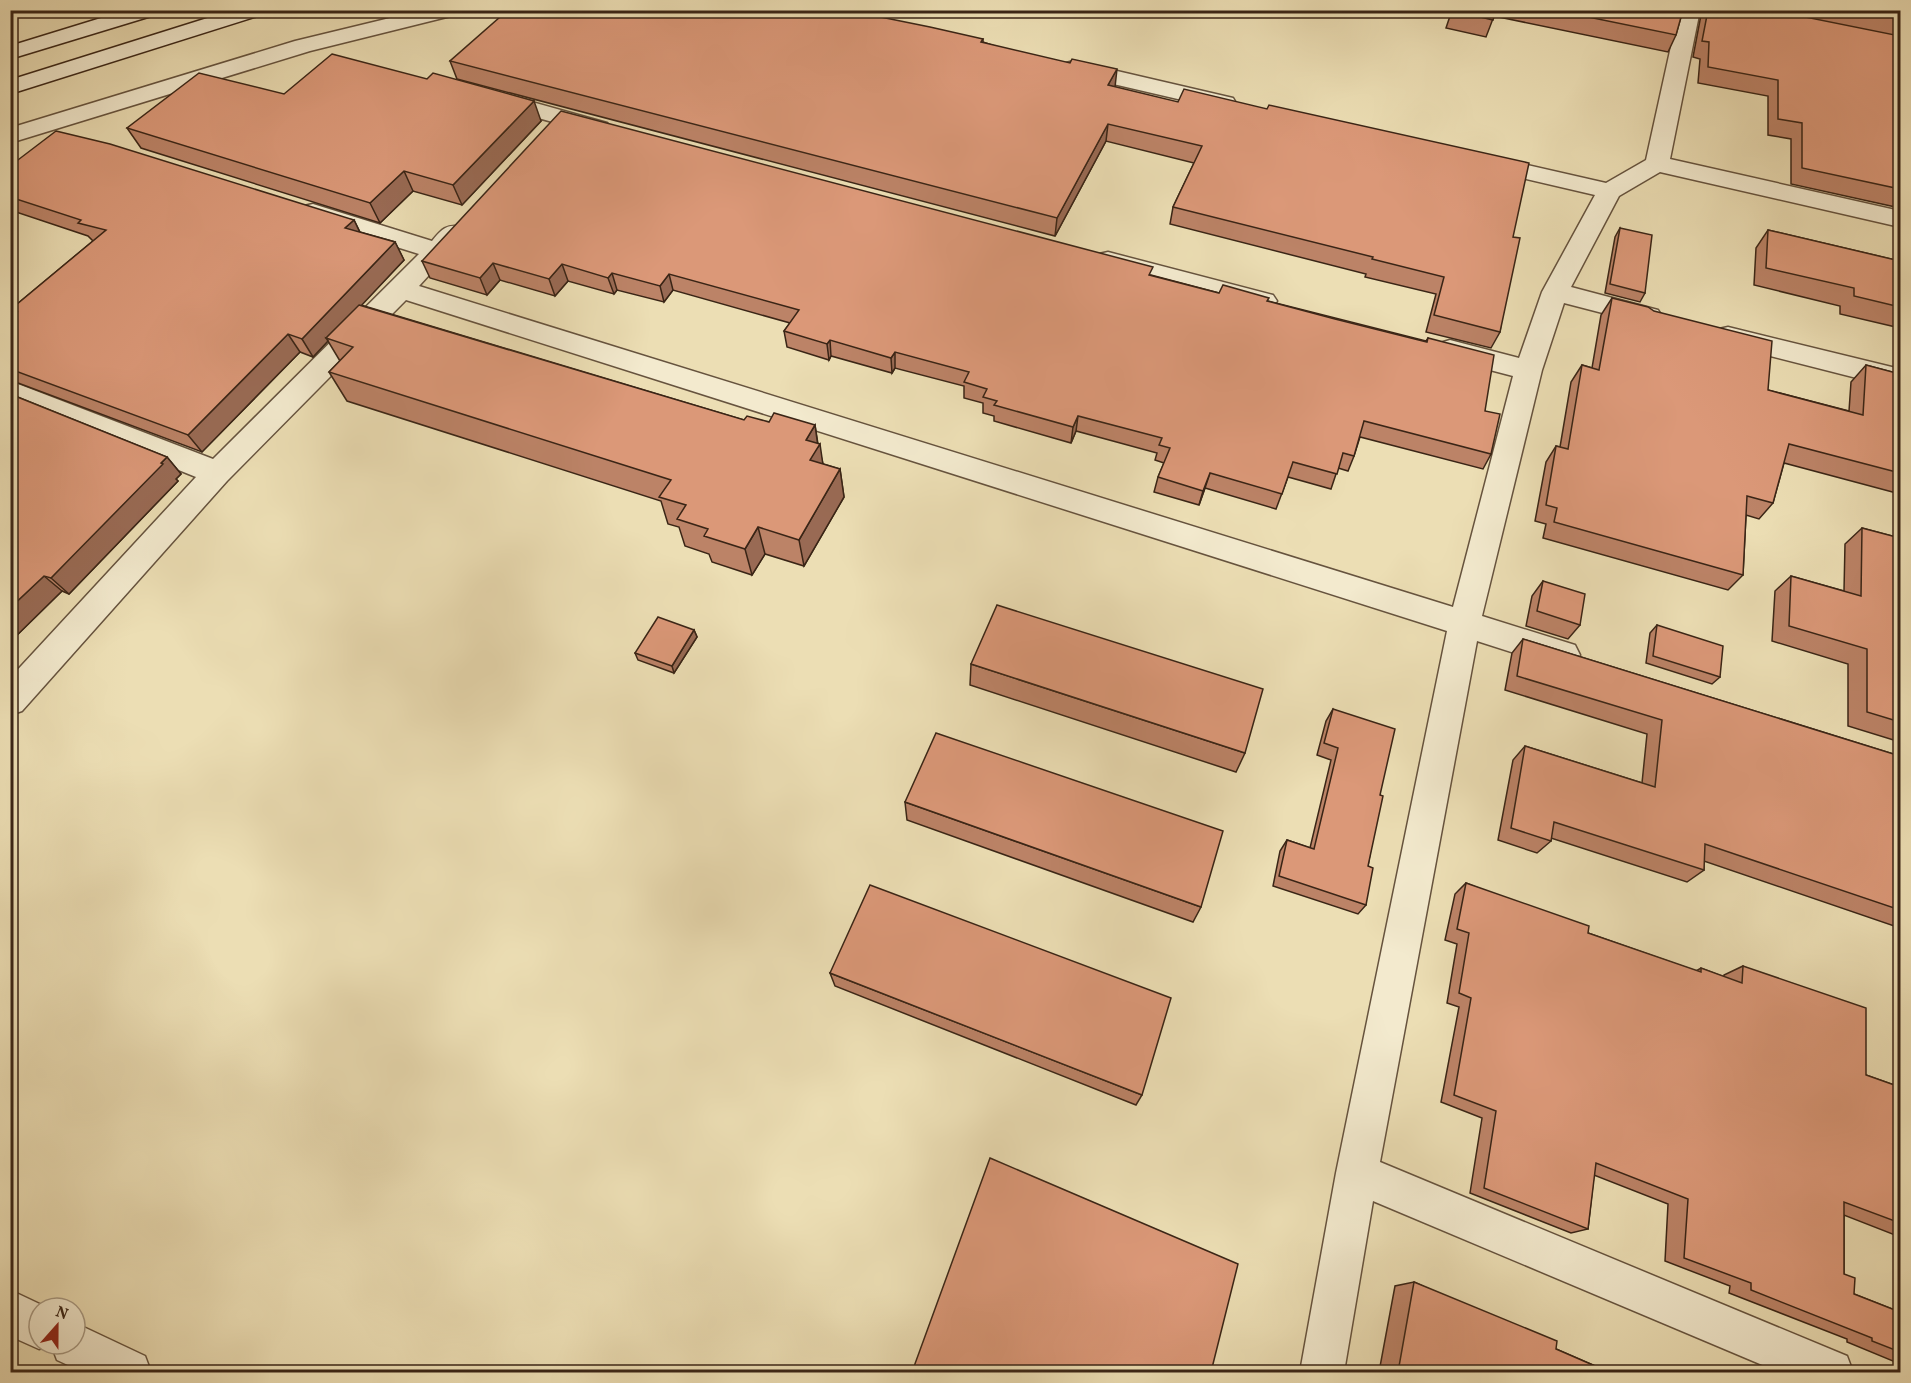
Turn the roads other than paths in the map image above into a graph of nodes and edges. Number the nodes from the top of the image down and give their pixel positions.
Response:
1 (151, 10) edge
2 (256, 10) edge
3 (452, 10) edge
4 (1690, 10) edge
5 (10, 53) edge
6 (1052, 64) edge
7 (10, 87) edge
8 (472, 93) edge
9 (1250, 109) edge
10 (560, 117) junction
11 (618, 132) edge
12 (10, 136) edge
13 (537, 142) edge
14 (1458, 156) edge
15 (1657, 164) junction
16 (1609, 191) junction
17 (292, 205) edge
18 (468, 217) edge
19 (1900, 219) edge
20 (437, 251) junction
21 (1090, 256) edge
22 (402, 289) junction
23 (1555, 292) junction
24 (1286, 307) edge
25 (1670, 321) edge
26 (1705, 330) edge
27 (1424, 343) edge
28 (1528, 370) junction
29 (1900, 379) edge
30 (10, 391) edge
31 (217, 473) junction
32 (1464, 624) junction
33 (1587, 662) edge
34 (10, 701) edge
35 (1357, 1173) junction
36 (10, 1312) edge
37 (27, 1321) edge
38 (87, 1351) edge
39 (129, 1372) edge
40 (1322, 1372) edge
41 (1831, 1372) edge

1 - 5 street
2 - 7 street
3 - 12 street
4 - 15 street
6 - 9 street
8 - 10 street
10 - 11 street
10 - 13 street
14 - 16 street
15 - 16 street
15 - 19 street
16 - 23 street
17 - 20 street
18 - 20 street
20 - 22 street
21 - 24 street
22 - 31 street
22 - 32 street
23 - 25 street
23 - 28 street
26 - 29 street
27 - 28 street
28 - 32 street
30 - 31 street
31 - 34 street
32 - 33 street
32 - 35 street
35 - 40 street
35 - 41 street
36 - 37 street
38 - 39 street

